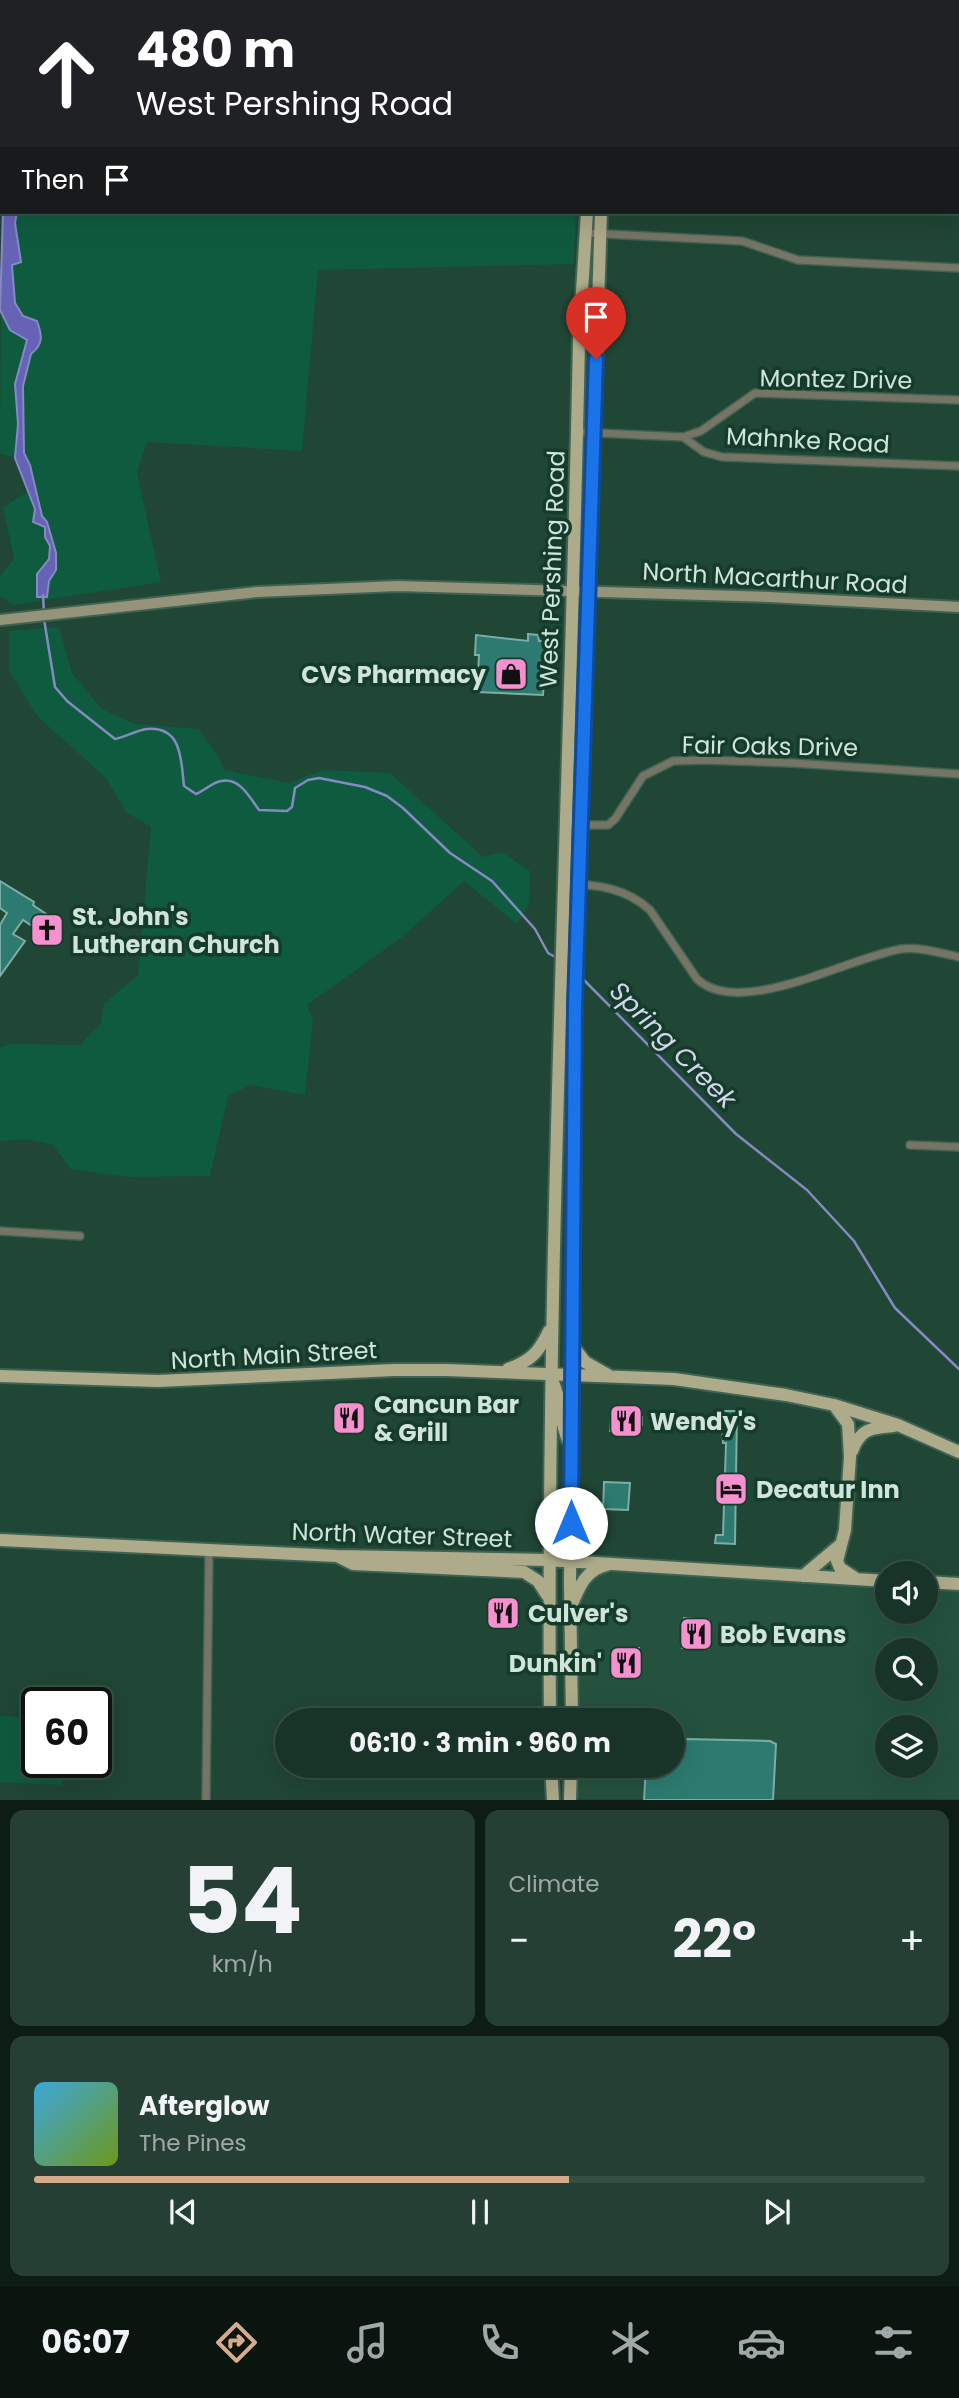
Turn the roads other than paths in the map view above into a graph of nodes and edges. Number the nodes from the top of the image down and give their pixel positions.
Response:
1 (587, 214) edge
2 (601, 214) edge
3 (586, 233) junction
4 (600, 233) junction
5 (959, 268) edge
6 (583, 272) junction
7 (596, 359) junction
8 (959, 400) edge
9 (577, 432) junction
10 (594, 433) junction
11 (683, 437) junction
12 (959, 466) edge
13 (573, 591) junction
14 (590, 591) junction
15 (959, 607) edge
16 (0, 620) edge
17 (959, 774) edge
18 (566, 825) junction
19 (582, 825) junction
20 (565, 884) junction
21 (581, 884) junction
22 (959, 957) edge
23 (910, 1145) dead end
24 (959, 1147) edge
25 (0, 1231) edge
26 (80, 1236) dead end
27 (551, 1327) junction
28 (572, 1343) junction
29 (500, 1372) junction
30 (550, 1374) junction
31 (571, 1375) junction
32 (0, 1376) edge
33 (612, 1377) junction
34 (834, 1405) junction
35 (898, 1425) junction
36 (571, 1446) junction
37 (959, 1452) edge
38 (850, 1457) junction
39 (0, 1540) edge
40 (840, 1544) junction
41 (209, 1550) junction
42 (337, 1556) junction
43 (548, 1560) junction
44 (570, 1561) junction
45 (611, 1563) junction
46 (803, 1576) junction
47 (859, 1580) junction
48 (875, 1581) edge
49 (938, 1583) edge
50 (959, 1584) edge
51 (549, 1600) junction
52 (570, 1611) junction
53 (550, 1708) edge
54 (572, 1708) edge
55 (552, 1778) edge
56 (571, 1778) edge
57 (206, 1800) edge
58 (553, 1800) edge
59 (570, 1800) edge

1 - 3 main road, West Pershing Road
2 - 4 main road, West Pershing Road
3 - 4 street
3 - 6 main road, West Pershing Road
4 - 5 street
4 - 7 main road, West Pershing Road
6 - 7 main road
6 - 9 main road, West Pershing Road
7 - 10 main road, West Pershing Road
8 - 11 street, Montez Drive
9 - 10 street, Mahnke Road
9 - 13 main road, West Pershing Road
10 - 11 street, Mahnke Road
10 - 14 main road, West Pershing Road
11 - 12 street, Mahnke Road
13 - 14 street, North Macarthur Road
13 - 16 street, North Macarthur Road
13 - 18 main road, West Pershing Road
14 - 15 street, North Macarthur Road
14 - 19 main road, West Pershing Road
17 - 19 street, Fair Oaks Drive
18 - 19 street, Fair Oaks Drive
18 - 20 main road, West Pershing Road
19 - 21 main road, West Pershing Road
20 - 21 street
20 - 27 main road, West Pershing Road
21 - 22 street
21 - 28 main road, West Pershing Road
23 - 24 street
25 - 26 street
27 - 29 main road
27 - 30 main road, West Pershing Road
28 - 31 main road, West Pershing Road
28 - 33 main road
29 - 30 main road, North Main Street
29 - 32 main road, North Main Street
30 - 31 main road, North Main Street
30 - 36 main road
30 - 43 main road, West Pershing Road
31 - 33 main road, North Main Street
31 - 36 main road, West Pershing Road
33 - 34 main road, North Main Street
34 - 35 main road, North Main Street
34 - 38 main road
35 - 37 main road, North Main Street
35 - 38 main road
36 - 44 main road, West Pershing Road
38 - 40 main road
39 - 41 main road, North Water Street
40 - 46 main road
40 - 47 main road
41 - 42 main road, North Water Street
41 - 57 street
42 - 43 main road, North Water Street
42 - 51 main road
43 - 44 main road, North Water Street
43 - 51 main road, West Pershing Road
44 - 45 main road, North Water Street
44 - 52 main road, West Pershing Road
45 - 46 main road, North Water Street
45 - 52 main road
46 - 47 main road, North Water Street
47 - 48 main road, North Water Street
49 - 50 main road
51 - 53 main road, West Pershing Road
52 - 54 main road, West Pershing Road
55 - 58 main road
56 - 59 main road

